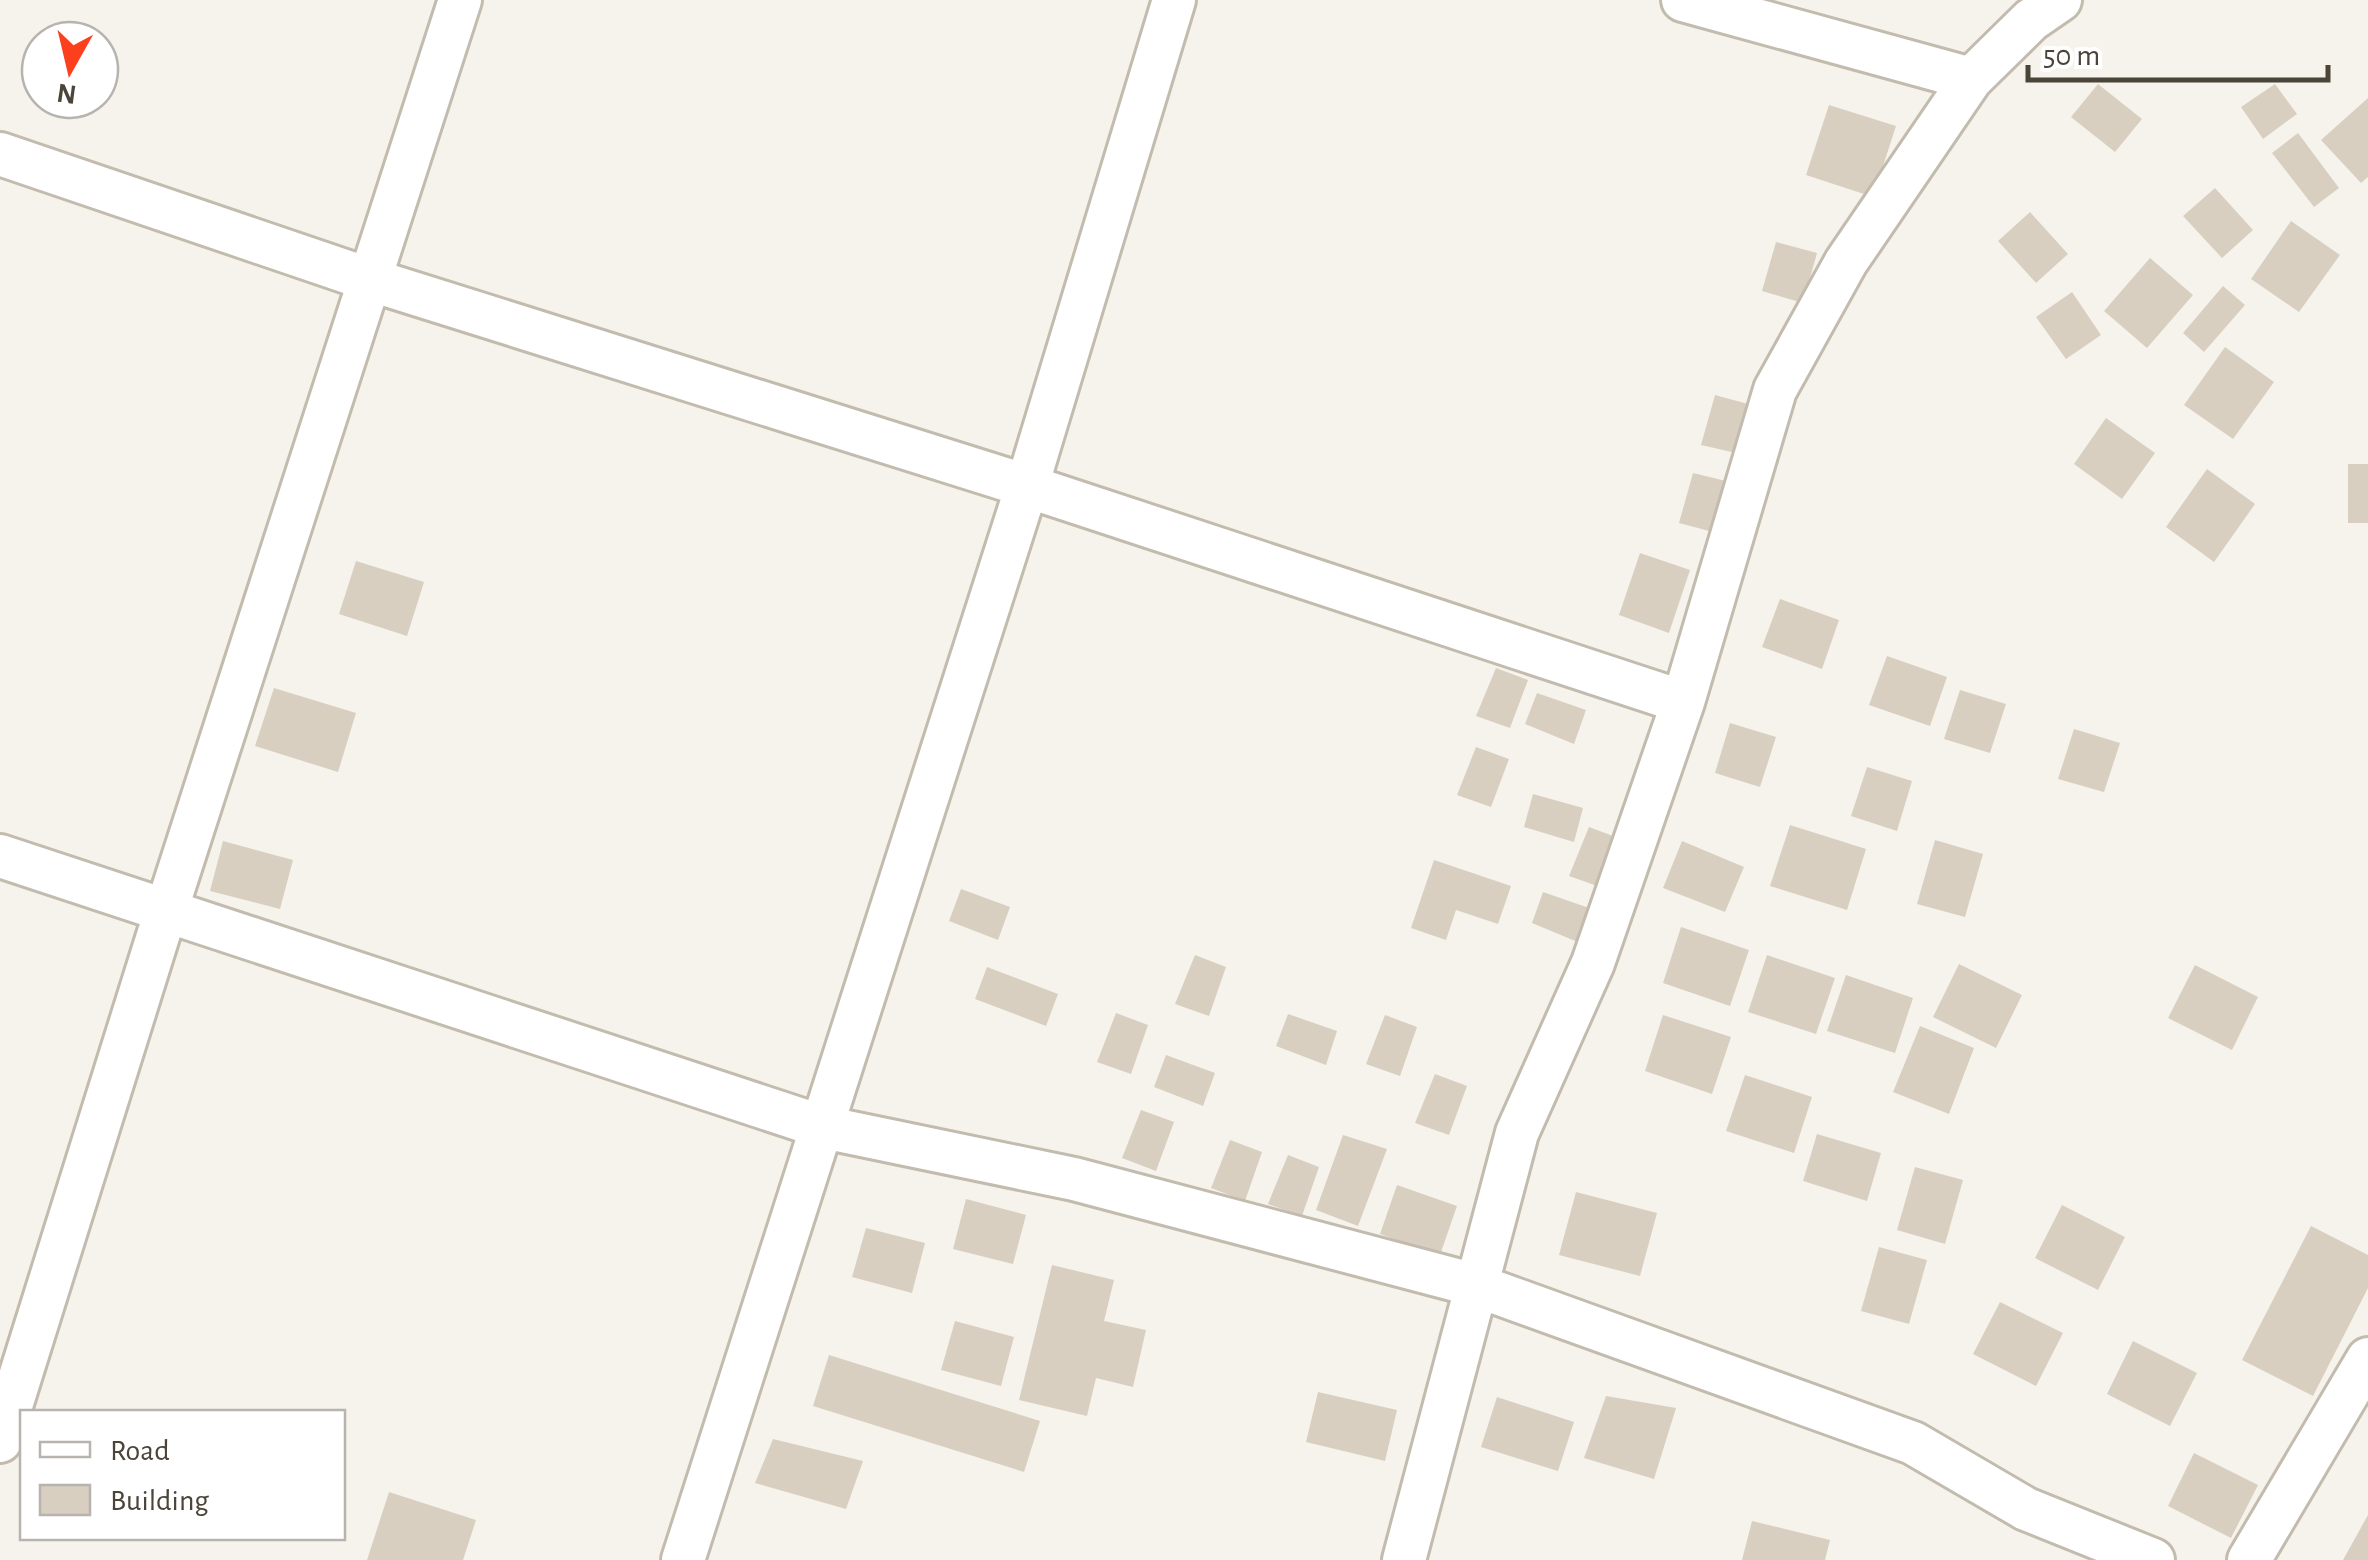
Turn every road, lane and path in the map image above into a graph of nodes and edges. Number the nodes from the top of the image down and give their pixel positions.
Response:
1 (460, 0) edge
2 (1174, 0) edge
3 (1684, 0) edge
4 (2060, 0) edge
5 (1971, 79) junction
6 (0, 154) edge
7 (368, 279) junction
8 (1027, 486) junction
9 (1684, 702) junction
10 (0, 856) edge
11 (166, 911) junction
12 (823, 1127) junction
13 (1475, 1285) junction
14 (2368, 1359) edge
15 (0, 1441) edge
16 (683, 1560) edge
17 (1404, 1560) edge
18 (2153, 1560) edge
19 (2250, 1560) edge

1 - 7 street
2 - 8 street
3 - 5 street
4 - 5 street
5 - 9 street
6 - 7 street
7 - 8 street
7 - 11 street
8 - 9 street
8 - 12 street
9 - 13 street
10 - 11 street
11 - 12 street
11 - 15 street
12 - 13 street
12 - 16 street
13 - 17 street
13 - 18 street
14 - 19 street

